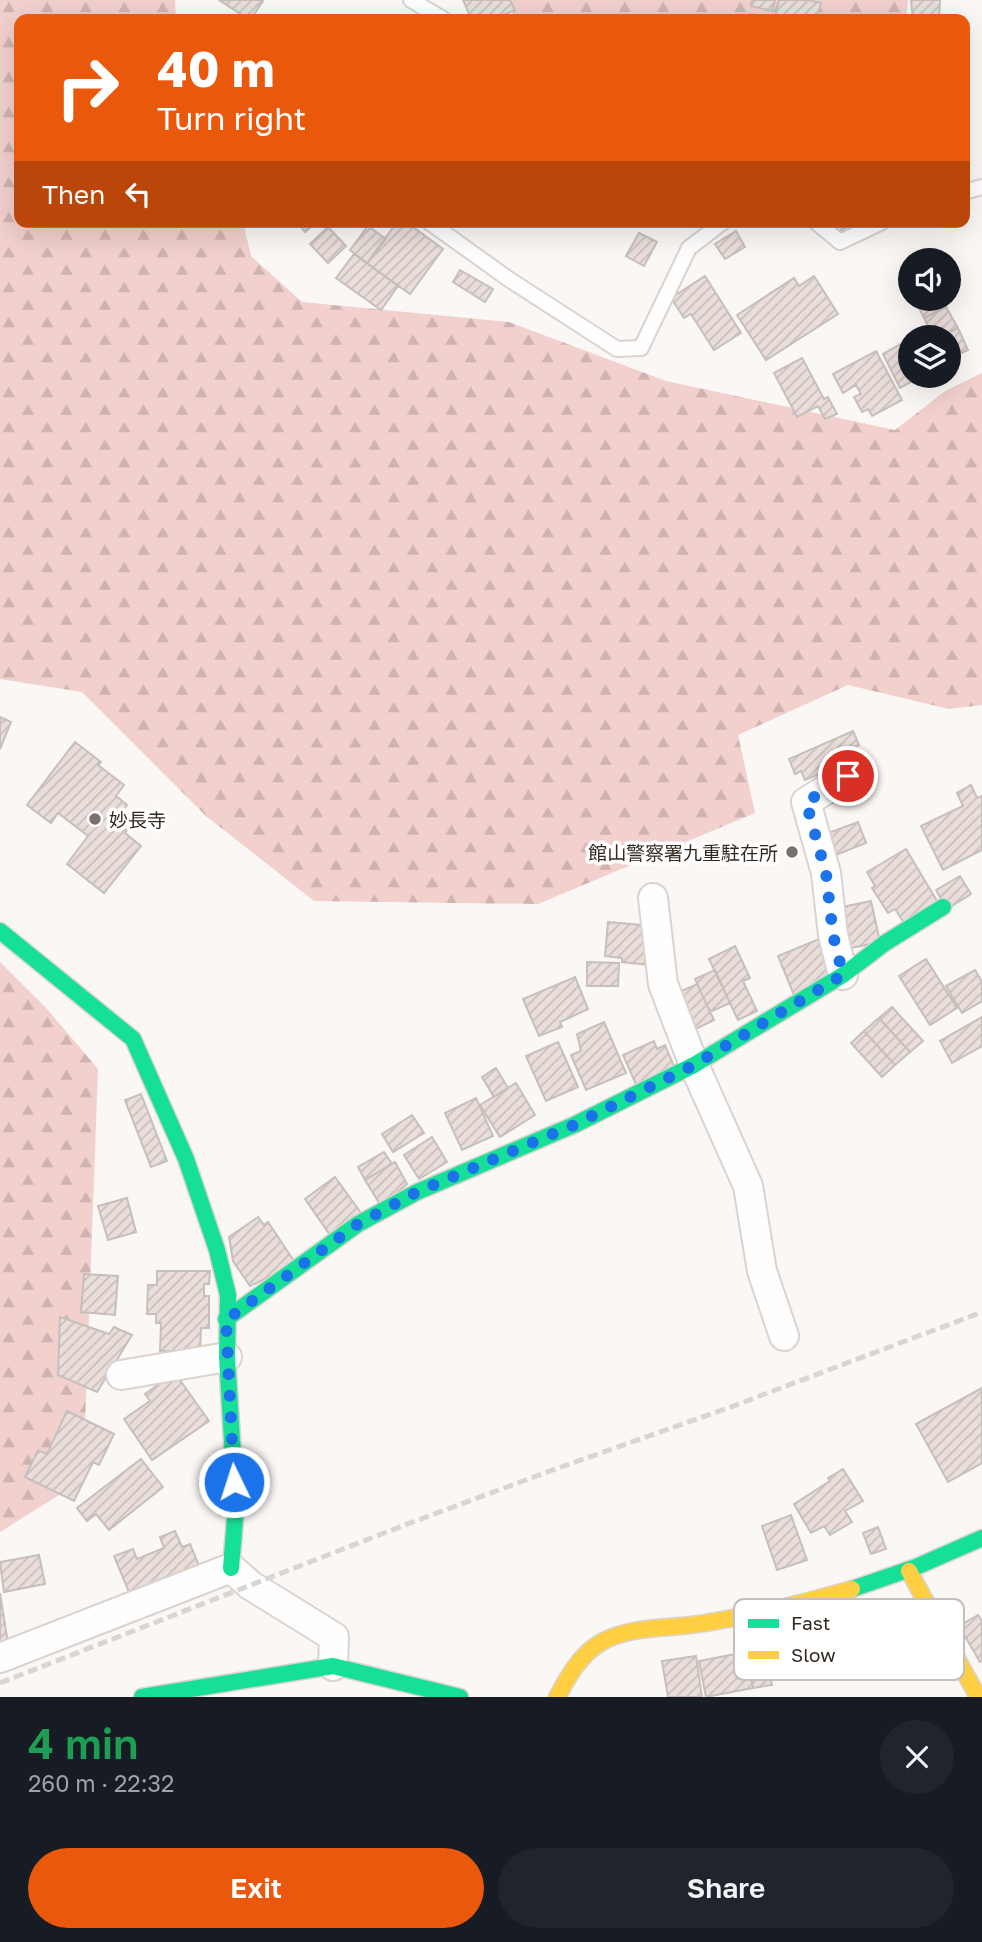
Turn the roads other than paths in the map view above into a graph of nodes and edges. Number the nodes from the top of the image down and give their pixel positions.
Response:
1 (411, 0) edge
2 (435, 14) edge
3 (437, 228) edge
4 (715, 228) edge
5 (823, 228) edge
6 (869, 228) edge
7 (848, 776) dead end
8 (653, 898) dead end
9 (943, 907) dead end
10 (0, 931) edge
11 (843, 975) junction
12 (694, 1065) junction
13 (226, 1320) junction
14 (784, 1336) dead end
15 (227, 1357) junction
16 (121, 1375) dead end
17 (982, 1538) edge
18 (231, 1568) junction
19 (909, 1571) junction
20 (820, 1599) edge
21 (924, 1599) edge
22 (734, 1618) edge
23 (0, 1658) edge
24 (333, 1666) junction
25 (964, 1671) edge
26 (429, 1693) edge
27 (142, 1697) edge
28 (460, 1697) edge
29 (557, 1697) edge
30 (978, 1697) edge

1 - 2 lane
3 - 4 lane
5 - 6 lane
7 - 11 street
8 - 12 street
9 - 11 street
10 - 13 street
11 - 12 street
12 - 13 street
12 - 14 street
13 - 15 street
15 - 16 street
15 - 18 street
17 - 19 street
18 - 23 street
18 - 24 street
19 - 20 street
19 - 21 street
22 - 29 street
24 - 26 street
24 - 27 street
25 - 30 street
26 - 28 street

